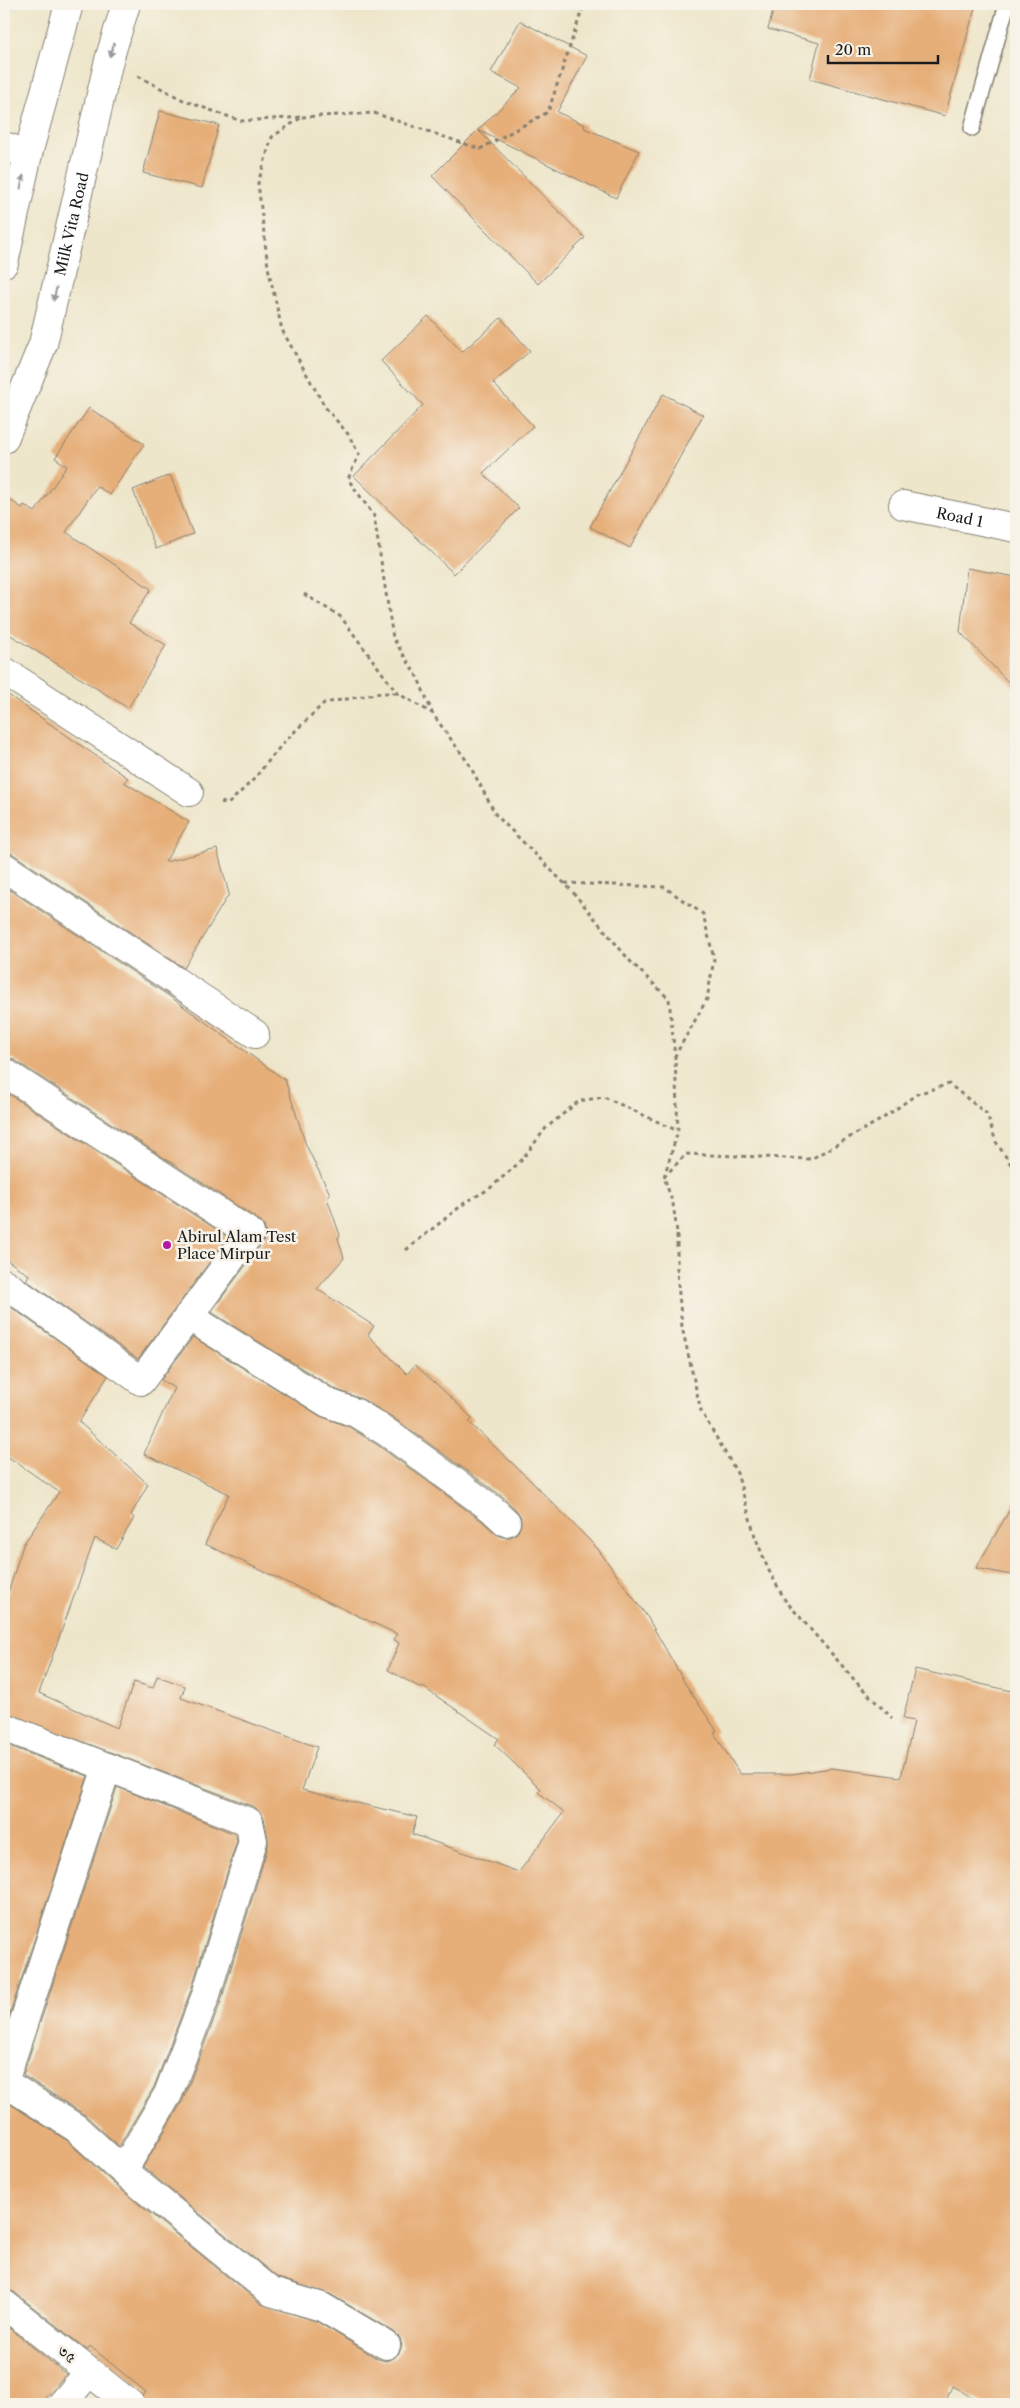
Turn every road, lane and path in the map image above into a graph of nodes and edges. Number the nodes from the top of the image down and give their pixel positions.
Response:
1 (69, 4) edge
2 (126, 4) edge
3 (584, 4) edge
4 (1007, 4) edge
5 (109, 60) junction
6 (302, 117) junction
7 (972, 128) dead end
8 (16, 150) edge
9 (4, 264) edge
10 (4, 439) edge
11 (903, 505) dead end
12 (1016, 528) edge
13 (304, 594) dead end
14 (4, 670) edge
15 (397, 693) junction
16 (432, 713) junction
17 (189, 792) joint
18 (4, 868) edge
19 (565, 883) junction
20 (255, 1034) dead end
21 (675, 1057) junction
22 (4, 1072) edge
23 (678, 1131) junction
24 (1016, 1172) edge
25 (664, 1177) junction
26 (406, 1250) dead end
27 (4, 1283) edge
28 (188, 1316) junction
29 (506, 1522) dead end
30 (892, 1718) dead end
31 (4, 1727) edge
32 (107, 1768) junction
33 (4, 2082) edge
34 (123, 2171) junction
35 (4, 2304) edge
36 (386, 2345) dead end
37 (89, 2372) junction
38 (62, 2404) edge
39 (130, 2404) edge

1 - 8 street
2 -> 5 street, Milk Vita Road
3 - 6 path
4 - 7 lane
5 - 6 path
5 -> 10 street, Milk Vita Road
6 - 16 path
9 -> 8 street
11 - 12 street, Road 1
13 - 15 path
14 - 17 street
15 - 16 path
15 - 17 path
16 - 19 path
18 - 20 street
19 - 21 path
19 - 21 path
21 - 23 path
22 - 28 street
23 - 25 path
23 - 26 path
24 - 25 path
25 - 30 path
27 - 28 street
28 - 29 street
31 - 32 street
32 - 33 street
32 - 34 street
33 - 34 street
34 - 36 street
35 - 37 street, ৩৫
37 - 38 street
37 - 39 street, ৩৫

